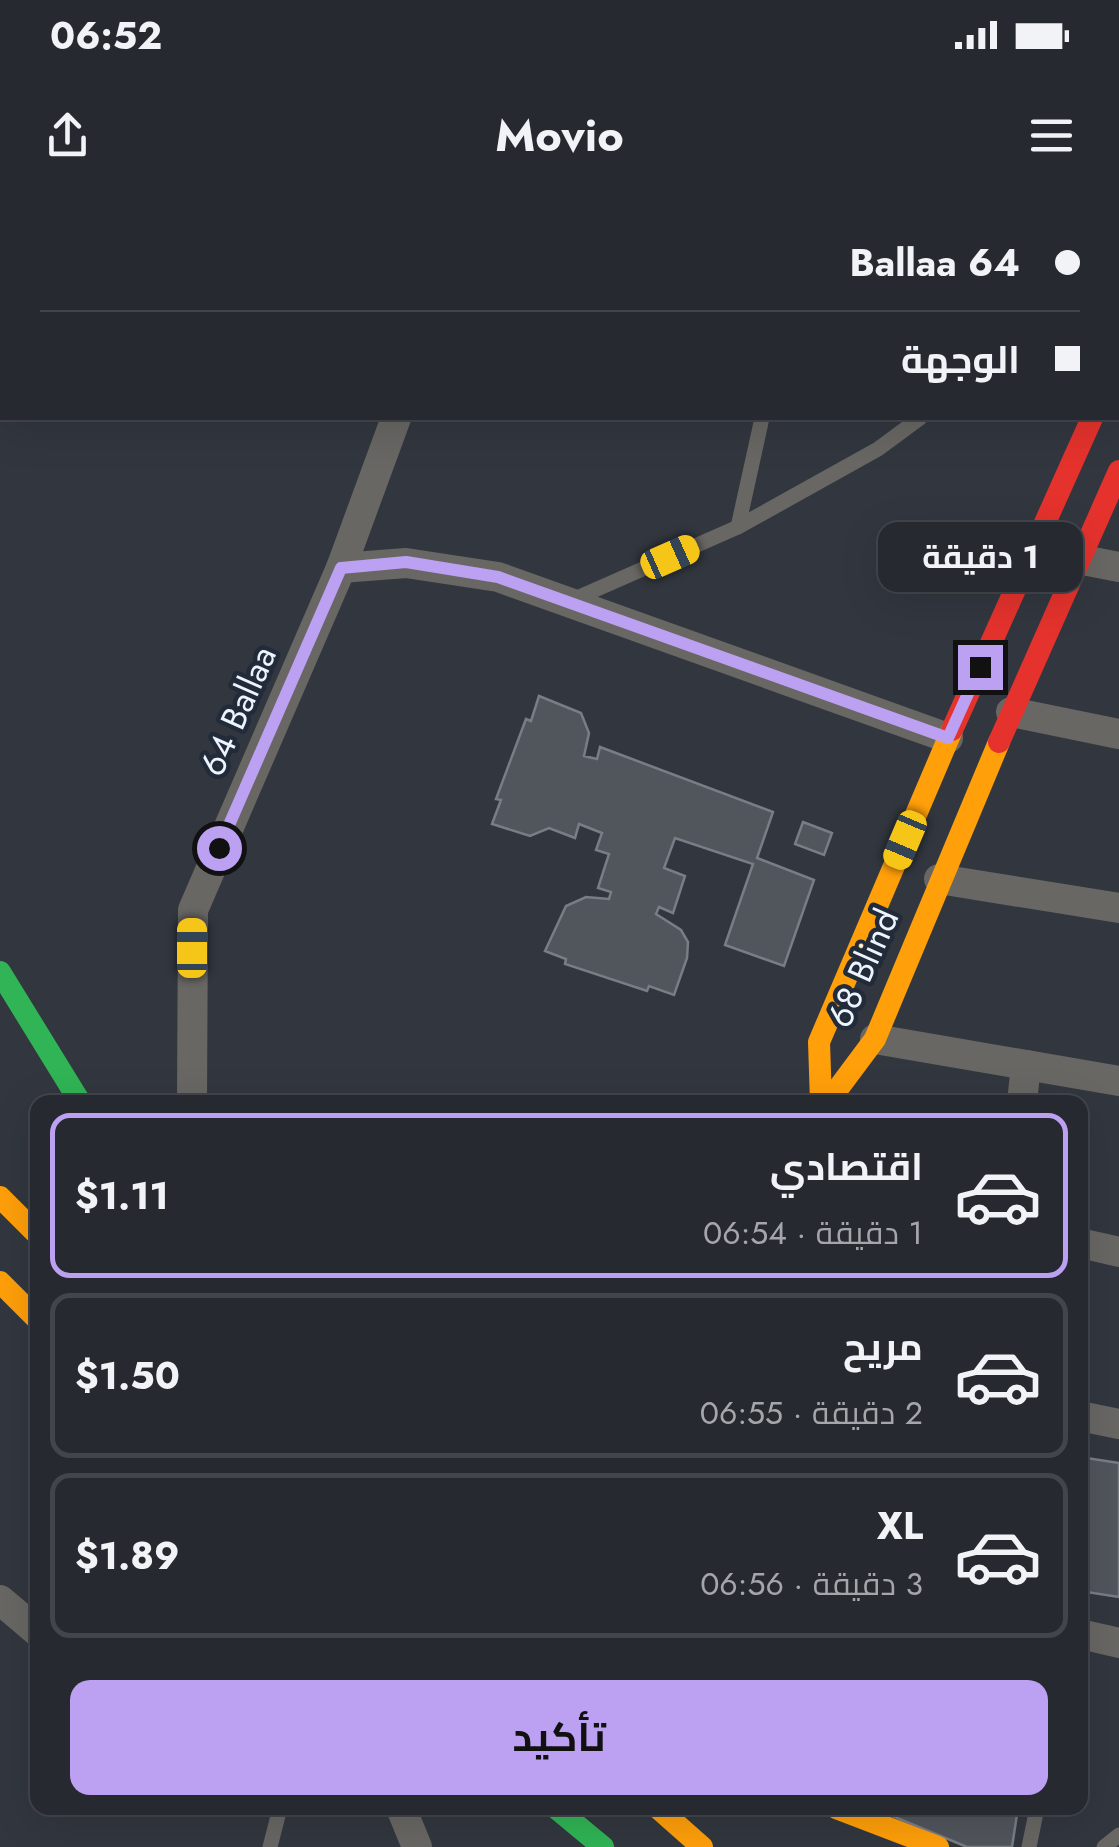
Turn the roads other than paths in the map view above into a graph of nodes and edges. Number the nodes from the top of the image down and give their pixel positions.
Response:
1 (395, 420) edge
2 (762, 420) edge
3 (917, 420) edge
4 (1091, 420) edge
5 (1119, 471) edge
6 (738, 527) junction
7 (1078, 559) junction
8 (1119, 567) edge
9 (341, 568) junction
10 (568, 602) junction
11 (1011, 712) junction
12 (1119, 734) edge
13 (948, 738) junction
14 (939, 879) junction
15 (1119, 908) edge
16 (0, 972) edge
17 (874, 1040) junction
18 (1026, 1065) junction
19 (1119, 1081) edge
20 (76, 1095) edge
21 (192, 1095) edge
22 (824, 1095) edge
23 (831, 1095) edge
24 (1023, 1095) edge
25 (0, 1197) edge
26 (30, 1226) edge
27 (1088, 1245) edge
28 (1119, 1252) edge
29 (0, 1282) edge
30 (30, 1312) edge
31 (1088, 1418) edge
32 (1119, 1424) edge
33 (0, 1600) edge
34 (30, 1625) edge
35 (1088, 1636) edge
36 (1119, 1643) edge
37 (278, 1815) edge
38 (404, 1815) edge
39 (564, 1815) edge
40 (666, 1815) edge
41 (854, 1815) edge
42 (1036, 1815) edge
43 (1119, 1835) edge
44 (270, 1847) edge
45 (418, 1847) edge
46 (603, 1847) edge
47 (702, 1847) edge
48 (938, 1847) edge
49 (1030, 1847) edge
50 (1104, 1847) edge

1 - 9 street, 64 Ballaa
2 - 6 lane
3 - 6 lane
4 - 13 main road
5 - 7 main road, 68 Blind
6 - 10 lane
7 - 8 street
7 - 11 main road, 68 Blind
9 - 10 street
9 - 21 street, 64 Ballaa
10 - 13 street
11 - 12 street
11 - 14 main road, 68 Blind
13 - 22 main road
14 - 15 street
14 - 17 main road, 68 Blind
16 - 20 main road
17 - 18 street
17 - 23 main road, 68 Blind
18 - 19 street
18 - 24 street
25 - 26 main road
27 - 28 street
29 - 30 main road
31 - 32 street
33 - 34 street
35 - 36 street
37 - 44 lane
38 - 45 street
39 - 46 main road
40 - 47 main road
41 - 48 main road
42 - 49 lane
43 - 50 lane

